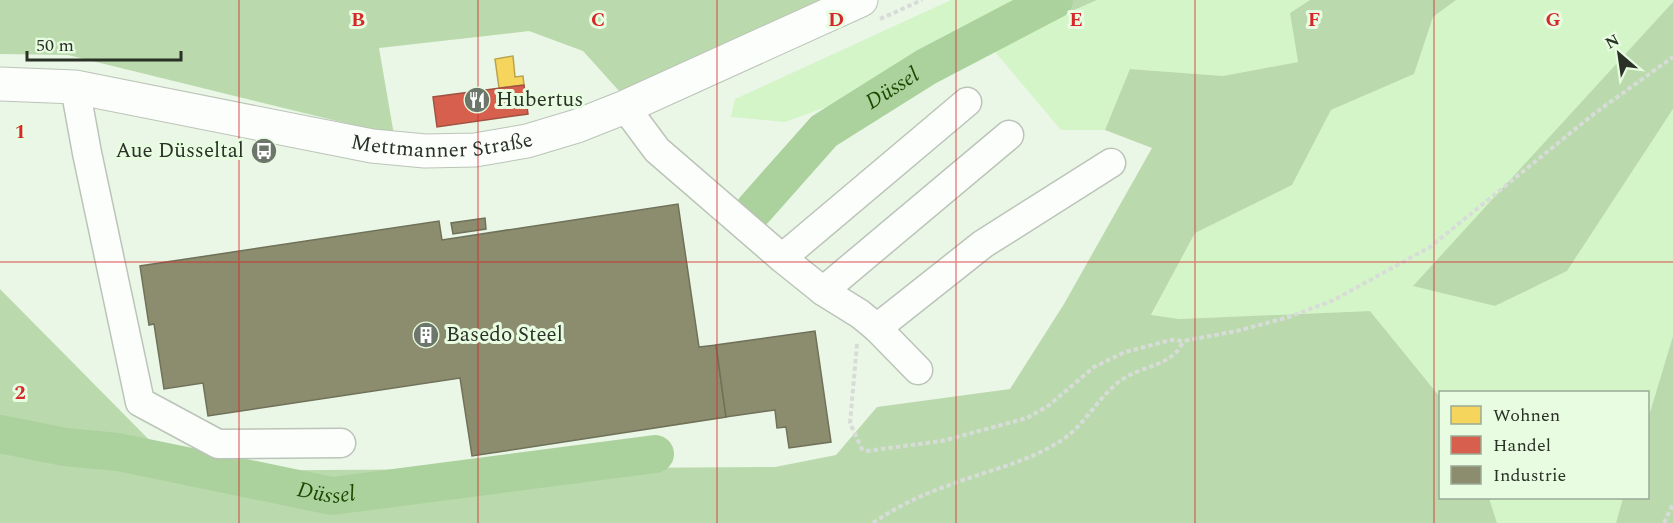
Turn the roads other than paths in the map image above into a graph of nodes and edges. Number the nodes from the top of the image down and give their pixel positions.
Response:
1 (865, 12) edge
2 (0, 84) edge
3 (75, 87) junction
4 (967, 102) dead end
5 (625, 107) junction
6 (1009, 135) dead end
7 (1111, 163) dead end
8 (782, 258) junction
9 (823, 291) junction
10 (869, 321) junction
11 (918, 370) dead end
12 (341, 443) dead end

1 - 5 main road, Mettmanner Straße
2 - 3 main road, Mettmanner Straße
3 - 5 main road, Mettmanner Straße
3 - 12 lane
4 - 8 lane
5 - 8 lane
6 - 9 lane
7 - 10 lane
8 - 9 lane
9 - 10 lane
10 - 11 lane

